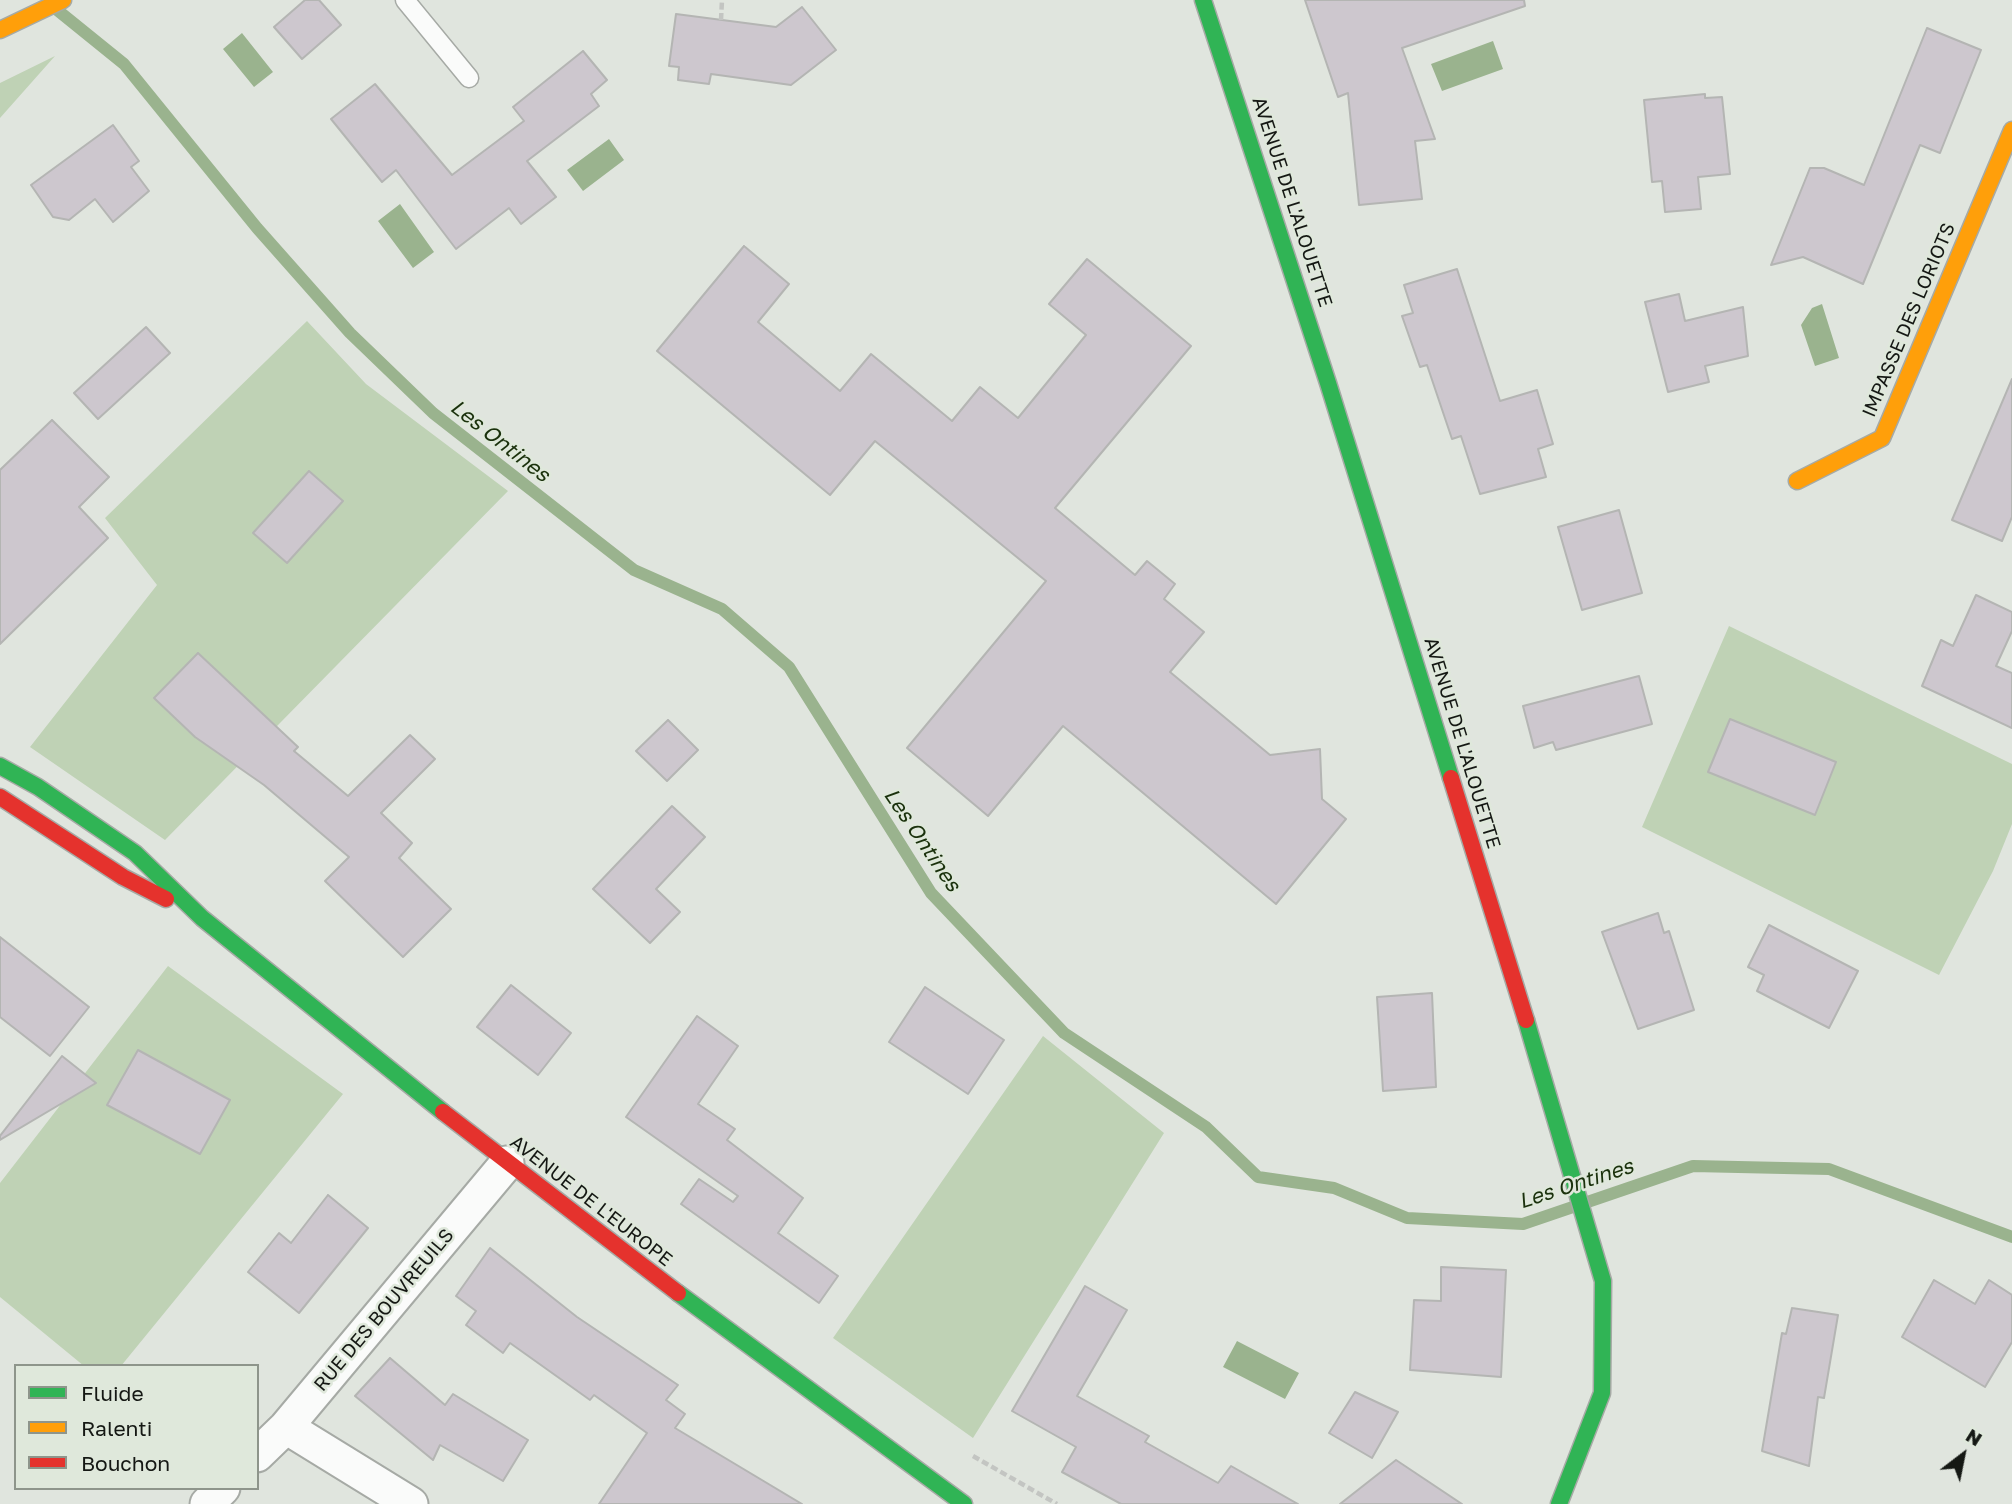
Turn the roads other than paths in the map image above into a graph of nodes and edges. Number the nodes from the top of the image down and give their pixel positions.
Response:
1 (63, 0) edge
2 (405, 0) edge
3 (1203, 0) edge
4 (0, 30) edge
5 (469, 78) dead end
6 (2012, 130) edge
7 (1797, 481) dead end
8 (0, 766) edge
9 (0, 797) edge
10 (202, 918) junction
11 (507, 1163) junction
12 (286, 1427) junction
13 (259, 1453) edge
14 (221, 1490) edge
15 (207, 1504) edge
16 (411, 1504) edge
17 (964, 1504) edge
18 (1559, 1504) edge

1 - 4 street
2 - 5 lane
3 - 18 street, AVENUE DE L'ALOUETTE
6 - 7 street, IMPASSE DES LORIOTS
8 - 10 street, AVENUE DE L'EUROPE
9 - 10 street, AVENUE DE L'EUROPE
10 - 11 street, AVENUE DE L'EUROPE
11 - 12 street, RUE DES BOUVREUILS
11 - 17 street, AVENUE DE L'EUROPE
12 - 13 street, RUE DES BOUVREUILS
12 - 16 street
14 - 15 street

